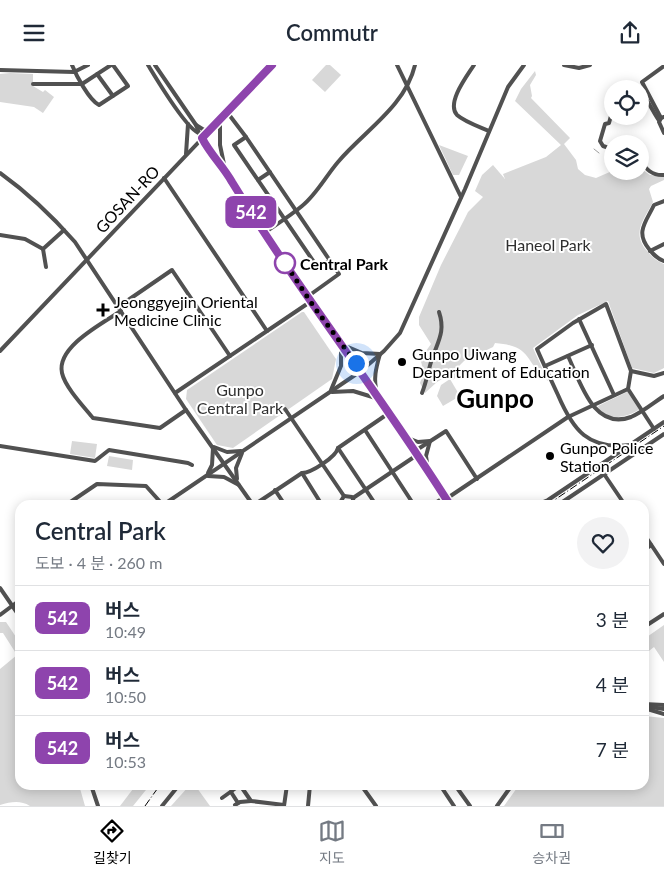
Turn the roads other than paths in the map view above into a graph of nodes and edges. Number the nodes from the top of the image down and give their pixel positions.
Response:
1 (72, 65) edge
2 (88, 65) edge
3 (112, 65) edge
4 (148, 65) edge
5 (155, 65) edge
6 (272, 65) edge
7 (397, 65) edge
8 (415, 65) edge
9 (474, 65) edge
10 (524, 65) edge
11 (564, 65) edge
12 (590, 65) edge
13 (664, 66) edge
14 (0, 70) edge
15 (74, 71) junction
16 (97, 74) junction
17 (33, 84) dead end
18 (82, 84) junction
19 (408, 86) junction
20 (113, 97) junction
21 (649, 106) edge
22 (227, 112) junction
23 (663, 118) edge
24 (220, 119) junction
25 (188, 124) junction
26 (604, 124) edge
27 (196, 125) junction
28 (211, 129) junction
29 (489, 131) junction
30 (199, 133) junction
31 (664, 133) edge
32 (246, 137) junction
33 (202, 138) junction
34 (604, 146) edge
35 (186, 155) junction
36 (649, 171) edge
37 (270, 172) junction
38 (0, 173) edge
39 (227, 173) junction
40 (664, 175) edge
41 (164, 178) junction
42 (258, 180) junction
43 (461, 197) junction
44 (664, 201) edge
45 (296, 210) junction
46 (285, 219) junction
47 (64, 229) junction
48 (264, 233) junction
49 (0, 235) edge
50 (664, 244) edge
51 (43, 249) junction
52 (650, 251) junction
53 (87, 259) junction
54 (330, 261) junction
55 (664, 261) edge
56 (46, 267) dead end
57 (307, 297) junction
58 (310, 302) junction
59 (119, 309) junction
60 (439, 312) dead end
61 (579, 319) junction
62 (267, 331) junction
63 (341, 344) junction
64 (592, 345) junction
65 (0, 351) edge
66 (380, 354) junction
67 (230, 356) junction
68 (568, 356) junction
69 (545, 366) junction
70 (361, 371) junction
71 (631, 371) junction
72 (664, 373) edge
73 (628, 389) junction
74 (330, 392) junction
75 (175, 393) junction
76 (422, 393) dead end
77 (614, 395) junction
78 (664, 396) edge
79 (379, 399) junction
80 (592, 406) junction
81 (285, 409) dead end
82 (186, 410) junction
83 (642, 411) junction
84 (389, 413) junction
85 (568, 417) junction
86 (291, 418) junction
87 (664, 422) edge
88 (654, 429) junction
89 (365, 430) junction
90 (664, 434) edge
91 (405, 436) junction
92 (430, 441) junction
93 (630, 445) junction
94 (0, 446) edge
95 (212, 446) junction
96 (338, 448) junction
97 (244, 451) junction
98 (416, 453) junction
99 (224, 463) junction
100 (322, 464) junction
101 (192, 465) dead end
102 (392, 472) junction
103 (429, 472) junction
104 (302, 473) junction
105 (604, 474) junction
106 (206, 476) junction
107 (477, 479) junction
108 (240, 486) junction
109 (366, 489) junction
110 (275, 490) junction
111 (344, 496) junction
112 (353, 498) joint
113 (445, 498) junction
114 (73, 500) edge
115 (159, 500) edge
116 (170, 500) edge
117 (250, 500) edge
118 (260, 500) edge
119 (282, 500) edge
120 (319, 500) edge
121 (342, 500) edge
122 (373, 500) edge
123 (411, 500) edge
124 (441, 500) edge
125 (548, 500) edge
126 (565, 500) edge
127 (621, 500) edge
128 (649, 542) edge
129 (651, 545) joint
130 (664, 564) edge
131 (0, 588) edge
132 (15, 604) edge
133 (12, 606) junction
134 (15, 610) edge
135 (664, 614) edge
136 (0, 615) edge
137 (649, 624) edge
138 (664, 705) edge
139 (649, 706) edge
140 (649, 707) edge
141 (649, 708) edge
142 (664, 709) edge
143 (664, 714) edge
144 (93, 790) edge
145 (175, 790) edge
146 (234, 790) edge
147 (243, 790) edge
148 (286, 790) edge
149 (310, 790) edge
150 (365, 790) edge
151 (444, 790) edge
152 (459, 790) edge
153 (508, 790) edge
154 (231, 792) junction
155 (222, 798) dead end
156 (251, 801) junction
157 (98, 806) edge
158 (162, 806) edge
159 (284, 806) edge
160 (308, 806) edge
161 (376, 806) edge
162 (454, 806) edge
163 (470, 806) edge
164 (497, 806) edge

1 - 15 street
2 - 15 street
3 - 16 street
3 - 20 street
4 - 25 street
5 - 27 street
6 - 22 street, GOSAN-RO
7 - 19 street
8 - 19 street
9 - 29 street
10 - 29 street
11 - 12 street
13 - 23 street
14 - 15 street
15 - 18 street
16 - 18 street
16 - 20 street
17 - 18 street
18 - 20 street
19 - 43 street
19 - 45 street
21 - 23 street
22 - 24 street, GOSAN-RO
22 - 32 street
23 - 31 street
24 - 28 street, GOSAN-RO
24 - 39 street
25 - 30 street
25 - 35 street
26 - 34 street
27 - 28 street
27 - 30 street
28 - 33 street, GOSAN-RO
29 - 43 street
30 - 33 street
32 - 37 street
32 - 42 street
33 - 35 street, GOSAN-RO
33 - 39 street
35 - 41 street, GOSAN-RO
36 - 40 street
37 - 42 street
37 - 45 street
38 - 47 street
39 - 48 street
41 - 53 street, GOSAN-RO
41 - 62 street
42 - 46 street
43 - 66 street
44 - 52 street
45 - 46 street
45 - 54 street
46 - 48 street
46 - 54 street
47 - 51 street
47 - 53 street
48 - 57 street
49 - 51 street
50 - 52 street
51 - 56 street
52 - 55 street
53 - 59 street
53 - 65 street, GOSAN-RO
54 - 57 street
57 - 58 street
58 - 62 street
58 - 63 street
59 - 67 street
59 - 75 street
59 - 82 street
60 - 76 street
61 - 64 street
61 - 69 street
61 - 71 street
62 - 67 street
63 - 66 street
63 - 70 street
63 - 74 street
64 - 68 street
64 - 77 street
66 - 70 street
66 - 79 street
67 - 75 street
68 - 69 street
68 - 80 street
69 - 85 street
70 - 74 street
70 - 79 street
71 - 72 street
71 - 73 street
73 - 77 street
73 - 83 street
74 - 79 street
74 - 86 street
75 - 82 street
77 - 80 street
78 - 83 street
79 - 84 street
80 - 83 street
80 - 85 street
81 - 86 street
82 - 95 street
83 - 88 street
84 - 89 street
84 - 91 street
85 - 93 street
85 - 107 street
86 - 97 street
86 - 100 street
87 - 88 street
88 - 93 street
89 - 96 street
89 - 102 street
90 - 105 street
91 - 92 street
91 - 98 street
92 - 98 street
92 - 103 street
92 - 107 street
93 - 125 street
94 - 101 street
95 - 97 street
95 - 99 street
95 - 106 street
96 - 100 street
96 - 109 street
97 - 99 street
97 - 108 street
98 - 102 street
98 - 103 street
99 - 106 street
99 - 108 street
100 - 104 street
100 - 111 street
102 - 109 street
102 - 123 street
103 - 113 street
104 - 110 street
104 - 120 street
105 - 126 street
105 - 127 street
106 - 108 street
106 - 116 street
107 - 113 street
108 - 117 street
109 - 112 street
109 - 122 street
110 - 118 street
110 - 119 street
111 - 112 street
111 - 121 street
113 - 124 street
114 - 115 street
128 - 129 street
129 - 130 street
131 - 133 street
132 - 133 street
133 - 134 street
133 - 136 street
135 - 137 street
138 - 139 street
140 - 142 street
141 - 143 street
144 - 157 street
145 - 158 street
146 - 154 street
147 - 156 street
148 - 159 street
149 - 160 street
150 - 161 street
151 - 162 street
152 - 163 street
153 - 164 street
154 - 155 street
154 - 156 street
156 - 159 street

